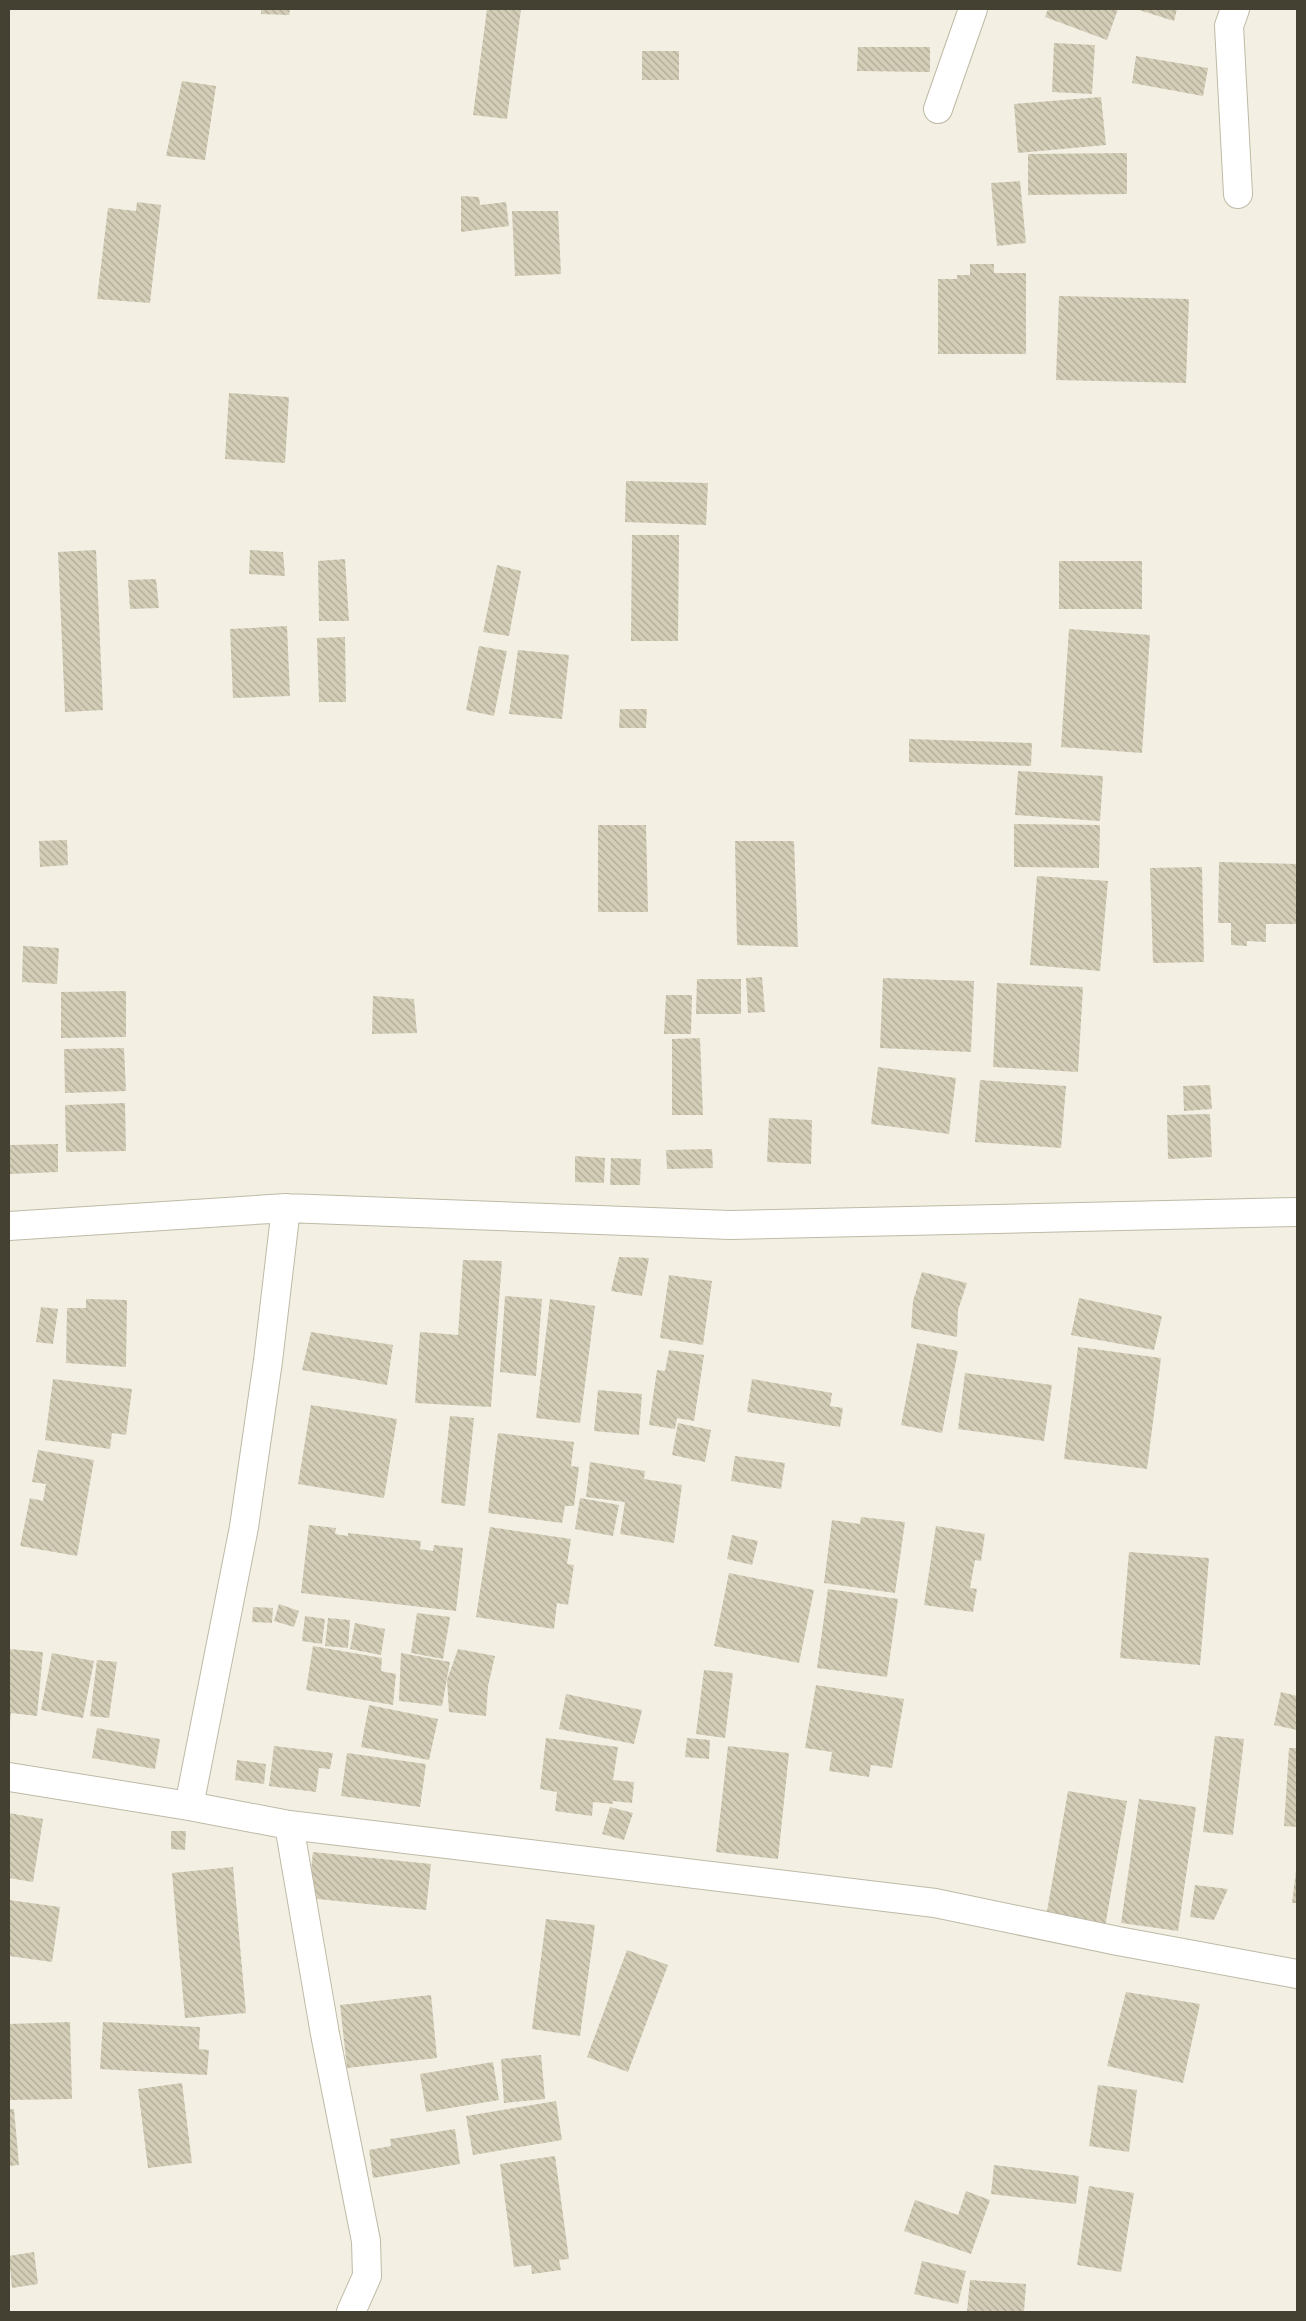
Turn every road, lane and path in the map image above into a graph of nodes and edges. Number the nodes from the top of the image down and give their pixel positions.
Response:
1 (973, 9) edge
2 (1235, 9) edge
3 (938, 109) dead end
4 (1238, 194) dead end
5 (286, 1208) junction
6 (1297, 1212) edge
7 (9, 1226) edge
8 (9, 1777) edge
9 (189, 1806) junction
10 (289, 1825) junction
11 (1297, 1974) edge
12 (351, 2312) edge

1 - 3 street
2 - 4 street
5 - 6 street
5 - 7 street
5 - 9 street
8 - 9 street
9 - 10 street
10 - 11 street
10 - 12 street

